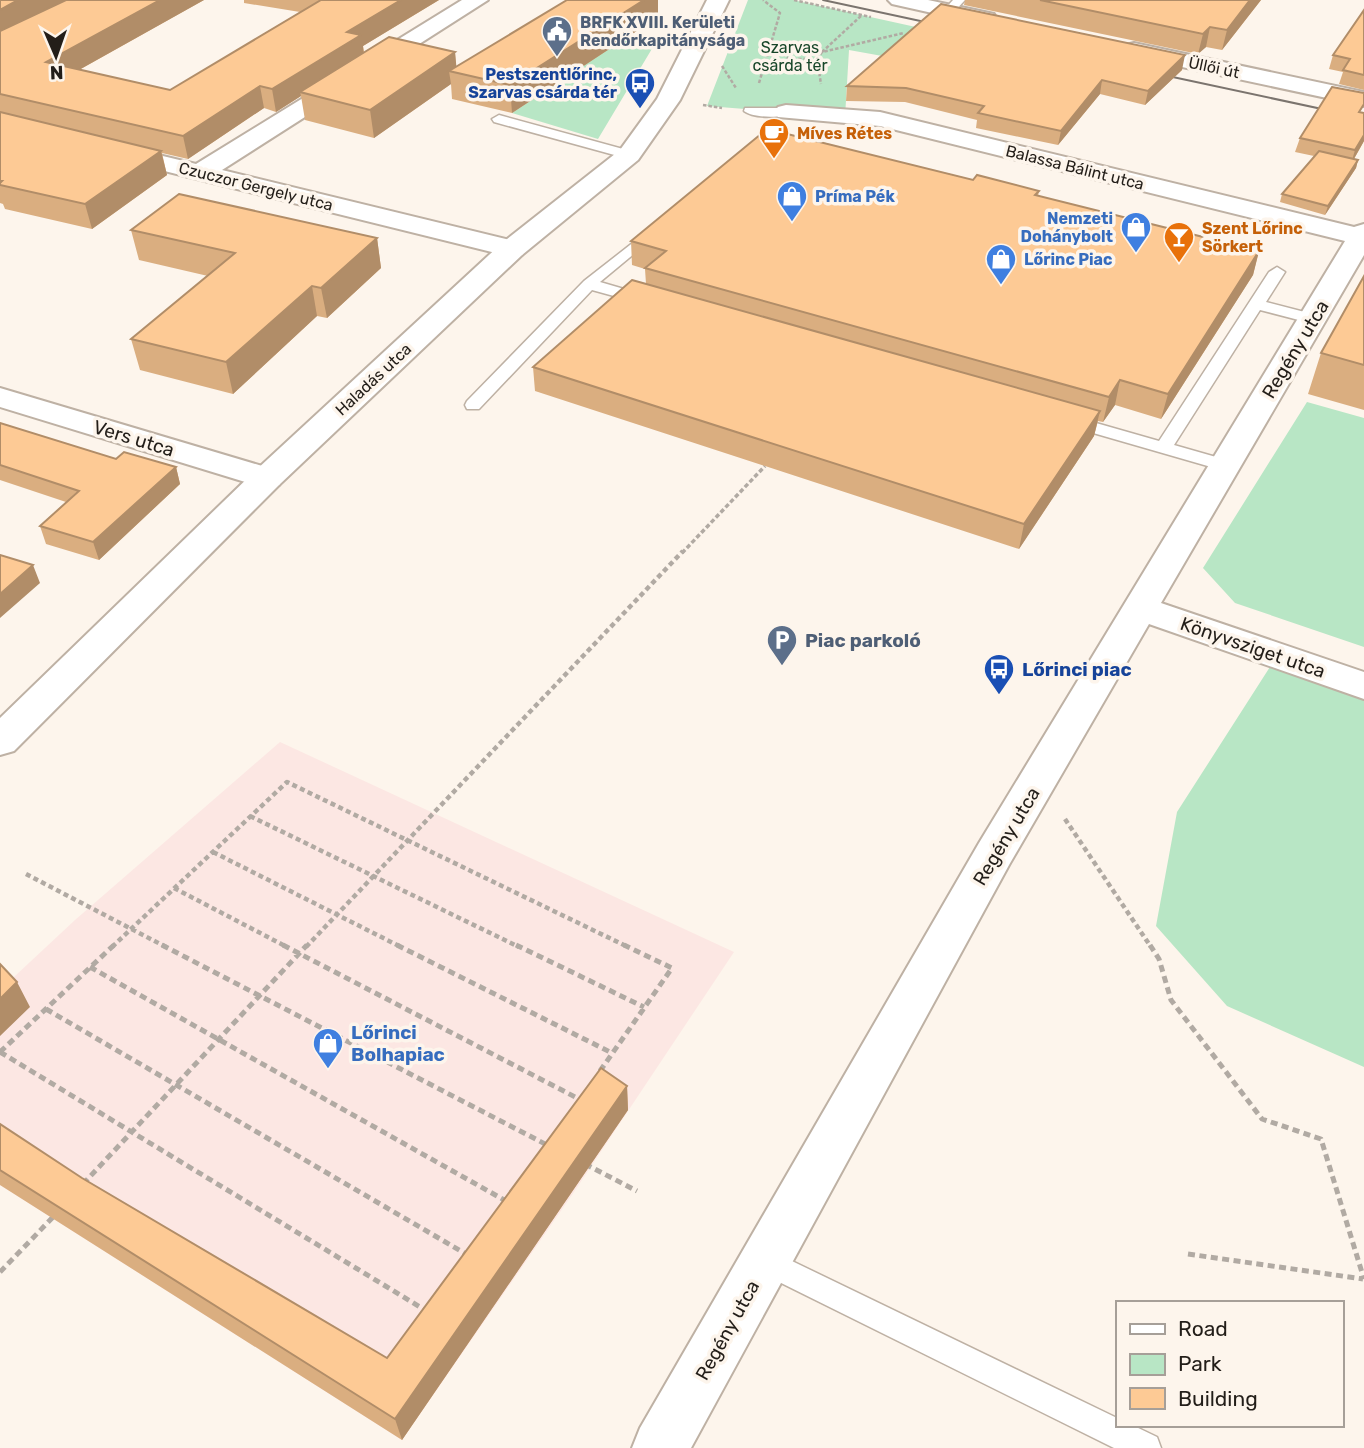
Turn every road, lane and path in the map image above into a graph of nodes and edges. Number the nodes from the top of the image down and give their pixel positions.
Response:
1 (477, 0) edge
2 (718, 0) edge
3 (763, 0) edge
4 (794, 0) edge
5 (899, 0) edge
6 (954, 5) edge
7 (862, 15) junction
8 (874, 18) dead end
9 (1013, 24) edge
10 (910, 32) edge
11 (771, 42) junction
12 (1107, 44) edge
13 (821, 52) junction
14 (789, 59) junction
15 (817, 60) junction
16 (761, 74) junction
17 (1364, 99) edge
18 (667, 100) junction
19 (750, 111) junction
20 (786, 112) joint
21 (827, 115) junction
22 (499, 119) edge
23 (94, 147) edge
24 (629, 155) junction
25 (201, 172) junction
26 (663, 222) edge
27 (1362, 234) edge
28 (512, 249) junction
29 (1277, 272) dead end
30 (589, 284) junction
31 (656, 303) edge
32 (1257, 303) junction
33 (1314, 318) junction
34 (0, 397) edge
35 (472, 405) dead end
36 (1057, 417) edge
37 (1164, 447) junction
38 (1224, 465) junction
39 (765, 467) edge
40 (267, 478) junction
41 (1141, 609) junction
42 (1364, 686) edge
43 (0, 741) edge
44 (1038, 781) junction
45 (250, 816) junction
46 (406, 840) junction
47 (213, 851) junction
48 (26, 874) dead end
49 (373, 875) junction
50 (174, 888) junction
51 (337, 914) junction
52 (131, 929) junction
53 (300, 953) junction
54 (90, 967) junction
55 (260, 995) junction
56 (645, 1007) junction
57 (46, 1009) junction
58 (218, 1041) junction
59 (0, 1052) edge
60 (612, 1053) junction
61 (593, 1081) edge
62 (177, 1084) junction
63 (586, 1090) edge
64 (579, 1099) junction
65 (571, 1111) edge
66 (132, 1132) junction
67 (555, 1134) edge
68 (547, 1145) junction
69 (558, 1151) edge
70 (539, 1156) edge
71 (580, 1162) edge
72 (75, 1174) edge
73 (86, 1181) junction
74 (98, 1189) edge
75 (514, 1189) edge
76 (78, 1191) edge
77 (637, 1191) dead end
78 (506, 1201) junction
79 (60, 1209) edge
80 (498, 1211) edge
81 (474, 1244) edge
82 (466, 1254) junction
83 (1188, 1254) dead end
84 (765, 1261) junction
85 (458, 1265) edge
86 (0, 1272) edge
87 (1364, 1279) edge
88 (433, 1299) edge
89 (425, 1310) junction
90 (417, 1320) edge
91 (660, 1448) edge
92 (1146, 1448) edge

1 - 25 street
2 - 18 street, Haladás utca
3 - 11 path
4 - 7 path
5 - 6 street
6 - 9 street
7 - 8 path
7 - 13 path
10 - 13 path
11 - 14 path
11 - 16 path
12 - 17 street, Üllői út
13 - 15 path
14 - 15 path
14 - 16 path
15 - 21 path
16 - 19 path
18 - 19 path
18 - 24 street, Haladás utca
19 - 20 lane
20 - 21 street, Balassa Bálint utca
21 - 27 street, Balassa Bálint utca
22 - 24 lane
23 - 25 street, Czuczor Gergely utca
24 - 28 street, Haladás utca
25 - 28 street, Czuczor Gergely utca
26 - 30 lane
27 - 33 street, Regény utca
28 - 40 street, Haladás utca
29 - 32 lane
30 - 31 lane
30 - 35 lane
32 - 33 lane
32 - 37 lane
33 - 38 street, Regény utca
34 - 40 street, Vers utca
36 - 37 lane
37 - 38 lane
38 - 41 street, Regény utca
39 - 46 path
40 - 43 street, Haladás utca
41 - 42 street, Könyvsziget utca
41 - 44 street, Regény utca
44 - 84 street, Regény utca
44 - 87 path
45 - 46 path
45 - 47 path
45 - 49 path
46 - 49 path
46 - 56 path
47 - 50 path
47 - 51 path
48 - 52 path
49 - 51 path
49 - 56 path
50 - 52 path
50 - 53 path
51 - 53 path
51 - 60 path
52 - 54 path
52 - 55 path
53 - 55 path
53 - 64 path
54 - 57 path
54 - 58 path
55 - 58 path
55 - 68 path
56 - 60 path
57 - 59 path
57 - 62 path
58 - 62 path
58 - 78 path
59 - 66 path
60 - 61 path
62 - 66 path
62 - 82 path
63 - 64 path
64 - 65 path
66 - 73 path
66 - 89 path
67 - 68 path
68 - 69 path
68 - 70 path
71 - 77 path
72 - 73 path
73 - 74 path
73 - 76 path
75 - 78 path
78 - 80 path
79 - 86 path
81 - 82 path
82 - 85 path
83 - 87 path
84 - 91 street, Regény utca
84 - 92 lane
88 - 89 path
89 - 90 path

